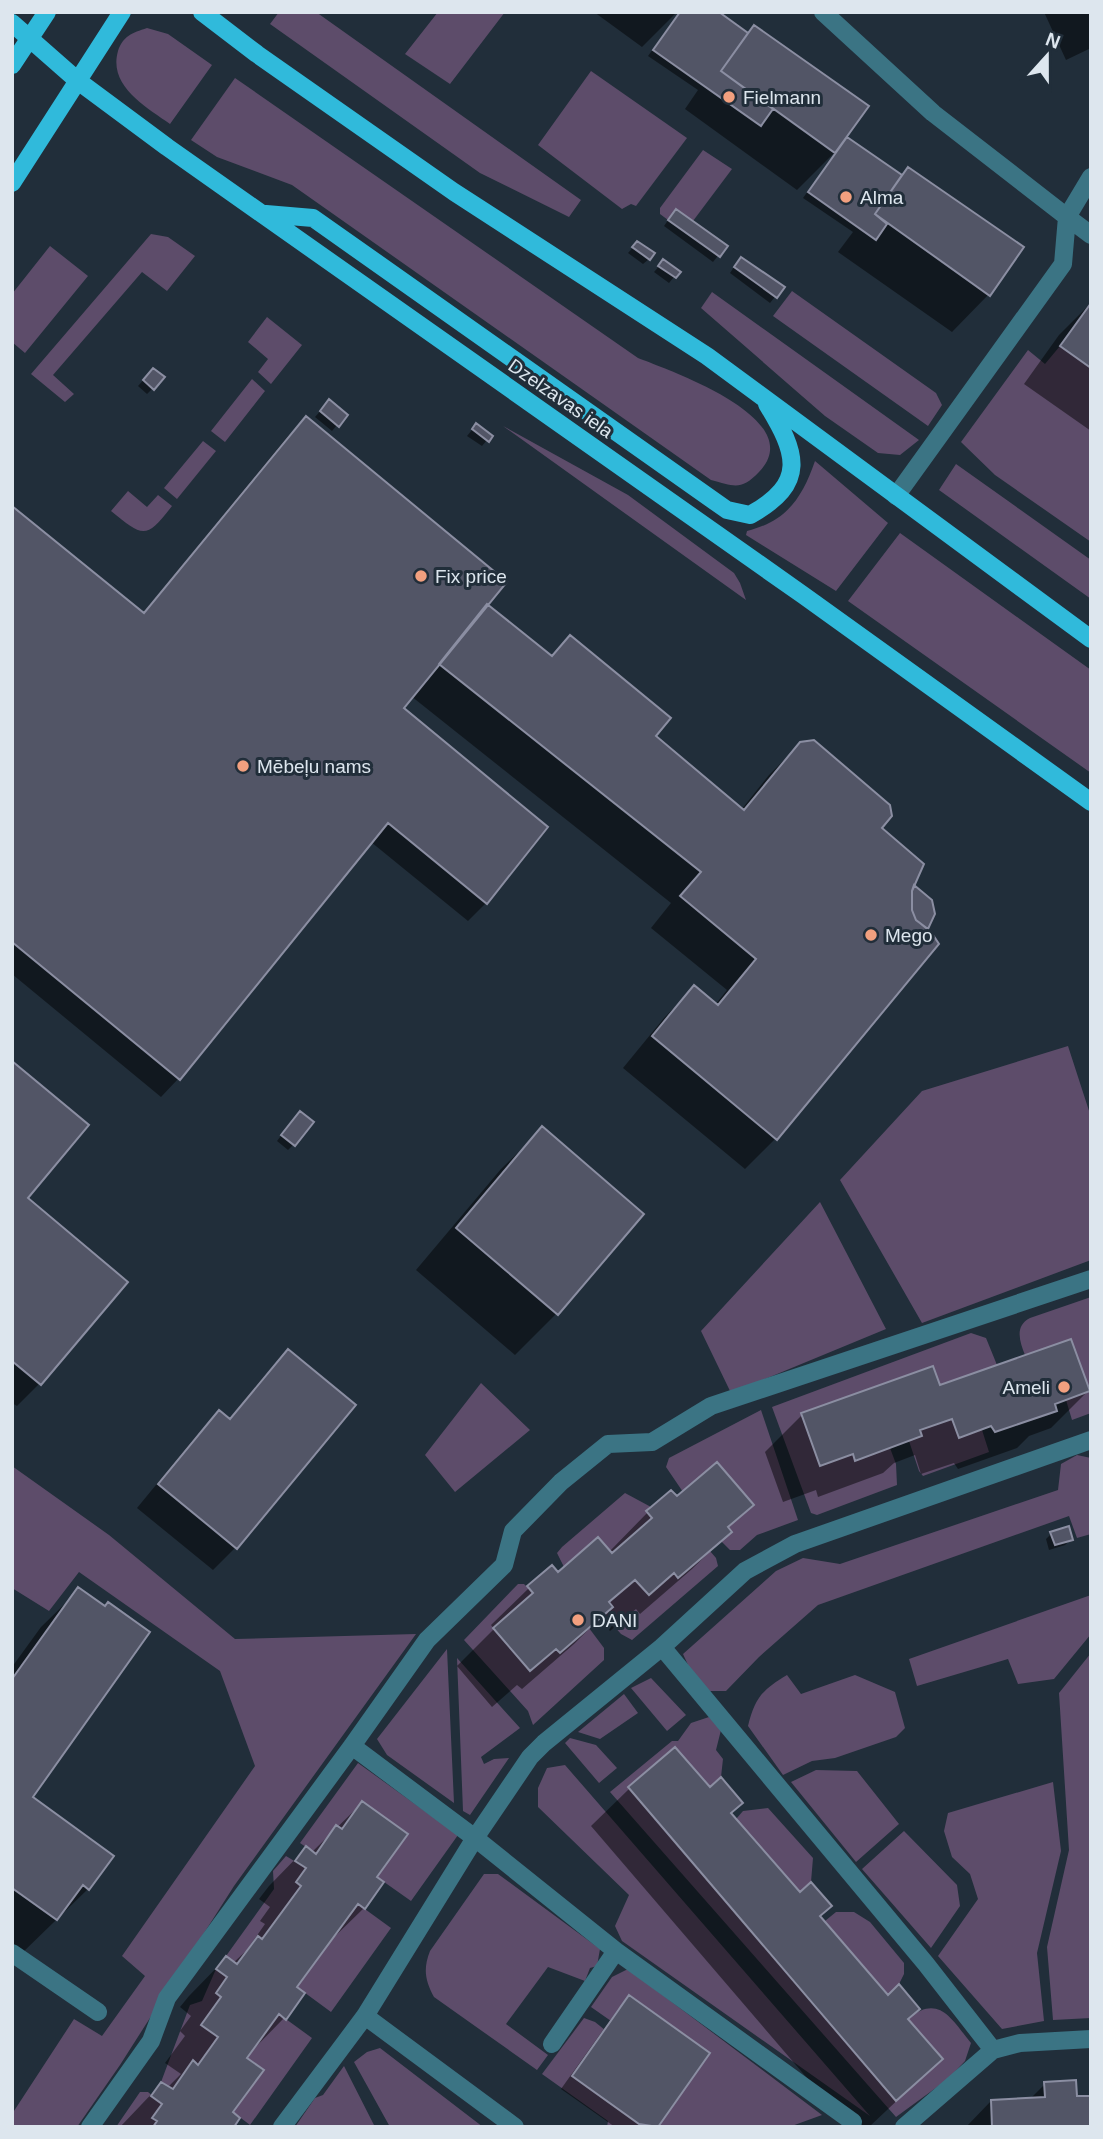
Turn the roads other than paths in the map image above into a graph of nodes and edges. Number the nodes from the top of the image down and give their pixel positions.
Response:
1 (47, 12) edge
2 (122, 12) edge
3 (202, 12) edge
4 (823, 12) edge
5 (12, 23) edge
6 (30, 39) junction
7 (12, 65) edge
8 (78, 81) junction
9 (1091, 177) edge
10 (12, 183) edge
11 (266, 214) junction
12 (1067, 218) junction
13 (1091, 234) edge
14 (761, 394) junction
15 (895, 496) junction
16 (1091, 639) edge
17 (1091, 802) edge
18 (1091, 1279) edge
19 (1091, 1440) edge
20 (662, 1647) junction
21 (352, 1746) junction
22 (475, 1838) junction
23 (616, 1951) junction
24 (12, 1953) edge
25 (99, 2012) dead end
26 (365, 2016) junction
27 (1091, 2039) edge
28 (552, 2043) dead end
29 (993, 2050) junction
30 (854, 2125) edge
31 (90, 2127) edge
32 (282, 2127) edge
33 (515, 2127) edge
34 (904, 2127) edge

1 - 6 main road
2 - 8 main road
3 - 14 main road
4 - 12 street
5 - 6 main road, Dzelzavas iela
6 - 7 main road
6 - 8 main road, Dzelzavas iela
8 - 10 main road
8 - 11 main road, Dzelzavas iela
9 - 12 street
11 - 14 main road
11 - 17 main road, Dzelzavas iela
12 - 13 street
12 - 15 street
14 - 15 main road
15 - 16 main road
18 - 21 street
19 - 20 street
20 - 22 street
20 - 29 street
21 - 22 street
21 - 31 street
22 - 23 street
22 - 26 street
23 - 28 street
23 - 30 street
24 - 25 street
26 - 32 street
26 - 33 street
27 - 29 street
29 - 34 street

